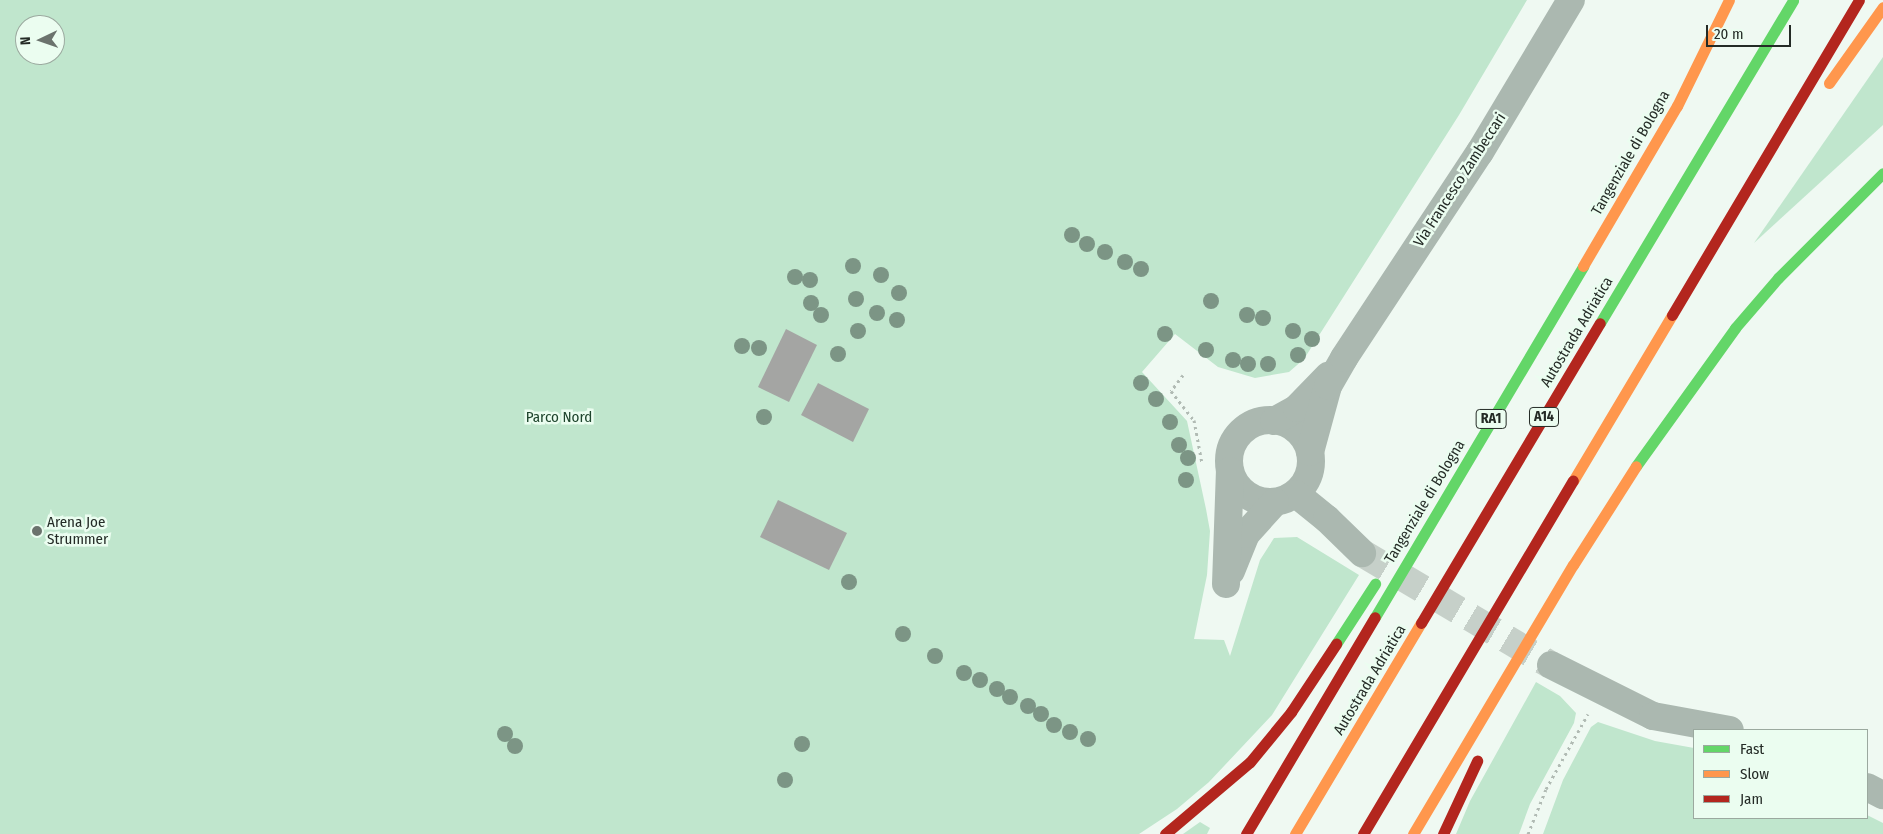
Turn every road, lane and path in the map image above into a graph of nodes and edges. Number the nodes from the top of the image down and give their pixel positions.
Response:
1 (1571, 0) edge
2 (1729, 0) edge
3 (1793, 0) edge
4 (1859, 0) edge
5 (1883, 7) edge
6 (1821, 93) dead end
7 (1804, 117) dead end
8 (1883, 173) edge
9 (1720, 235) junction
10 (1344, 358) junction
11 (1492, 417) junction
12 (1274, 420) junction
13 (1310, 452) junction
14 (1230, 471) junction
15 (1285, 498) junction
16 (1406, 540) dead end
17 (1362, 553) tunnel mouth
18 (1573, 565) junction
19 (1383, 572) dead end
20 (1546, 636) dead end
21 (1551, 665) tunnel mouth
22 (1590, 711) dead end
23 (1724, 729) edge
24 (1484, 749) dead end
25 (1868, 788) edge
26 (1883, 795) edge
27 (1165, 834) edge
28 (1246, 834) edge
29 (1295, 834) edge
30 (1362, 834) edge
31 (1413, 834) edge
32 (1443, 834) edge
33 (1528, 834) edge

1 - 10 street, Via Francesco Zambeccari
2 - 11 highway, Tangenziale di Bologna / RA1
3 - 29 highway, Autostrada Adriatica / A14
4 - 9 highway
5 - 6 highway
7 - 9 highway
8 - 18 highway
9 - 30 highway
10 - 12 street
10 - 13 street
11 - 16 highway
11 - 28 highway, Tangenziale di Bologna / RA1
12 - 13 street
12 - 14 street
13 - 15 street
14 - 15 street
14 - 15 street
15 - 17 street
18 - 20 highway
18 - 31 highway
19 - 27 highway
21 - 23 street
22 - 33 path
24 - 32 highway
25 - 26 street

